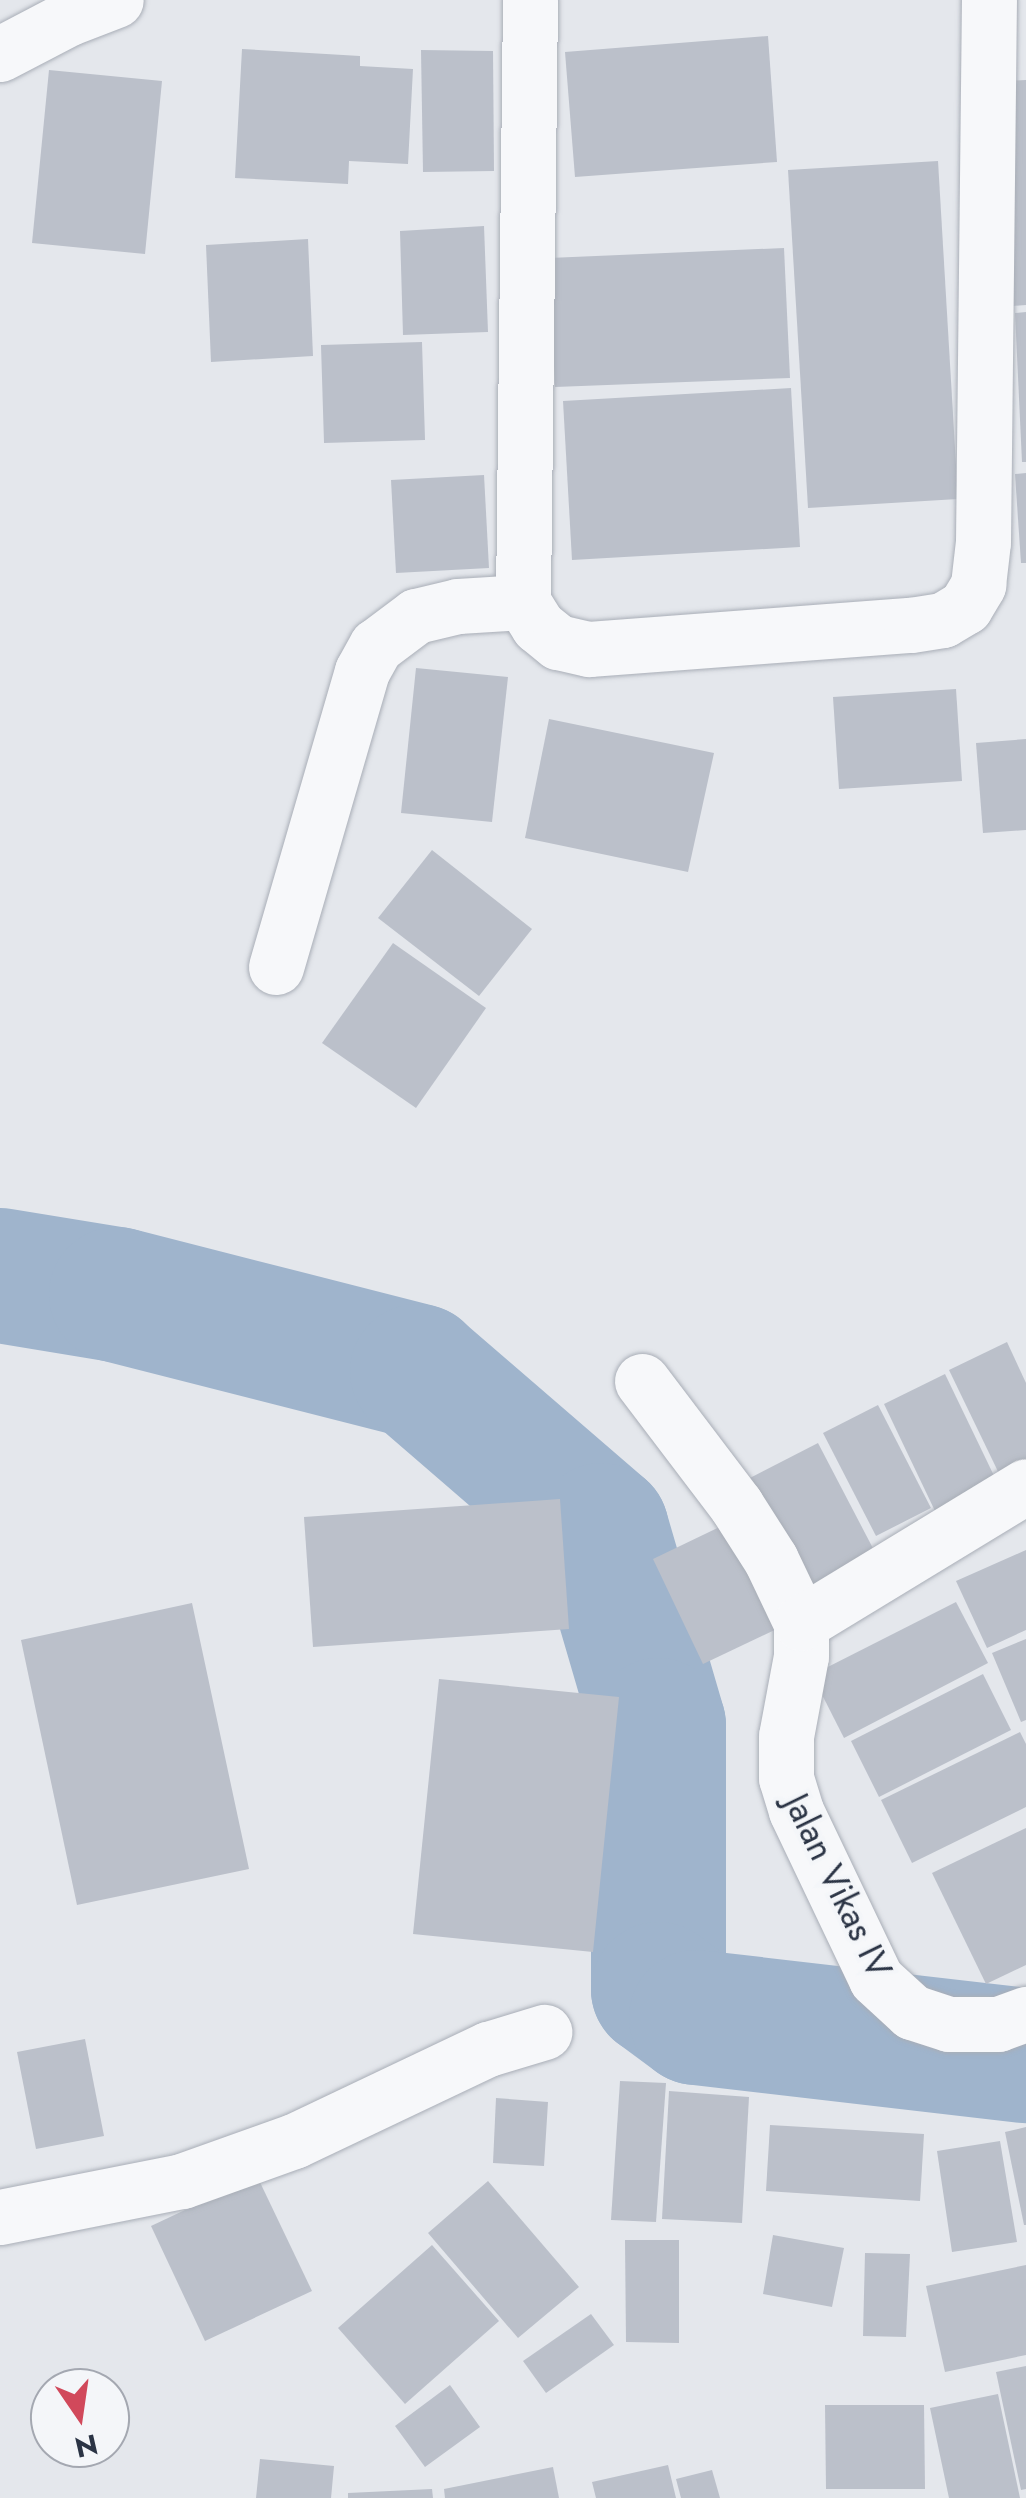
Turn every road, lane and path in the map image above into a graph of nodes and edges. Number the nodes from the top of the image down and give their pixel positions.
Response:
1 (116, 0) edge
2 (530, 0) edge
3 (990, 0) edge
4 (0, 54) edge
5 (523, 602) junction
6 (276, 967) dead end
7 (642, 1381) dead end
8 (1026, 1486) edge
9 (801, 1623) junction
10 (1026, 2014) edge
11 (544, 2032) dead end
12 (0, 2217) edge

1 - 4 street
2 - 5 street
3 - 5 street
5 - 6 street
7 - 9 street, Jalan Vikas IV
8 - 9 street
9 - 10 street, Jalan Vikas IV
11 - 12 street

